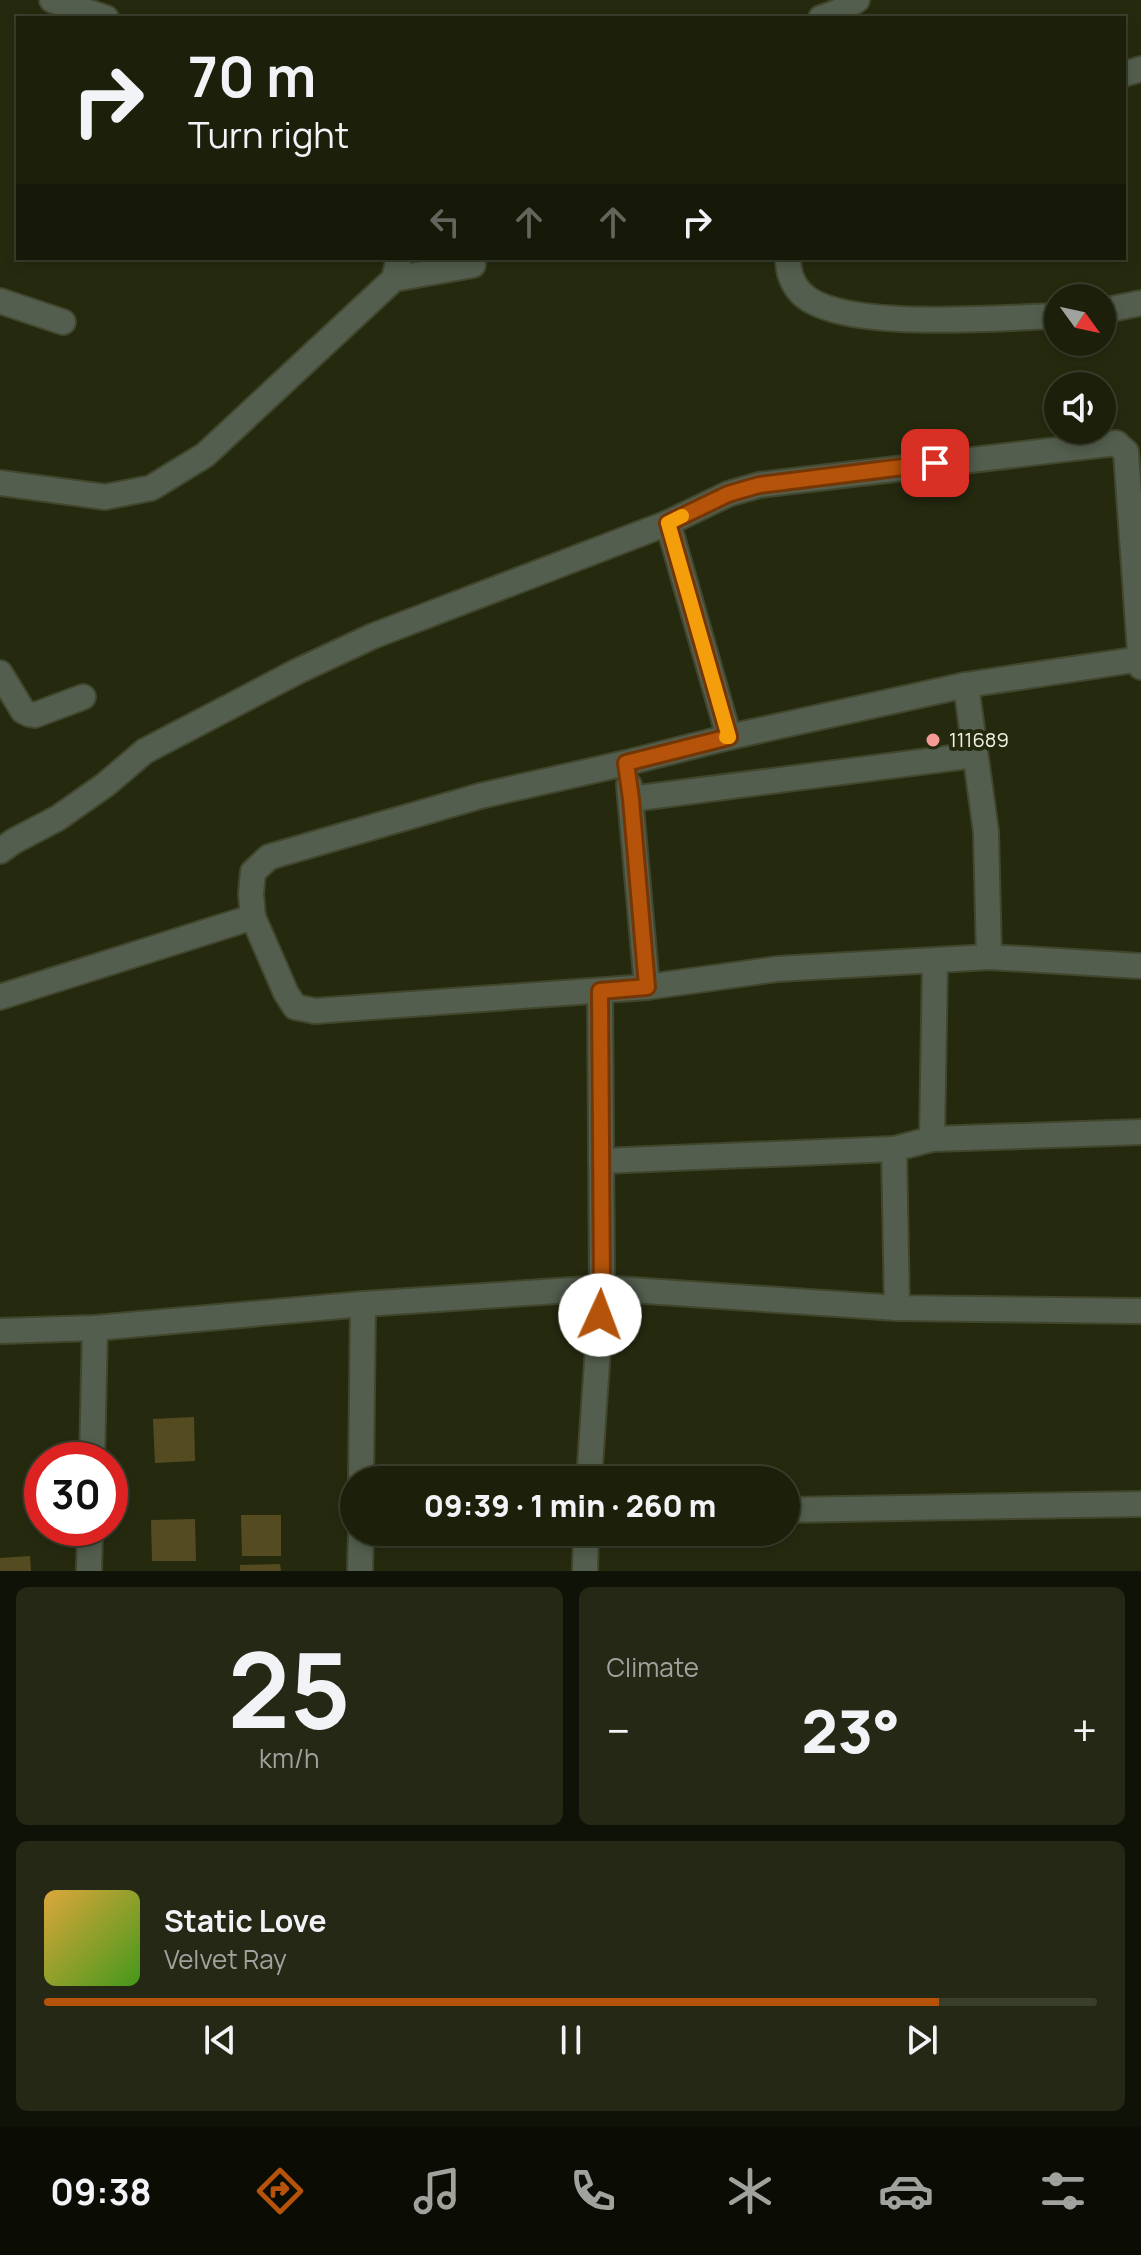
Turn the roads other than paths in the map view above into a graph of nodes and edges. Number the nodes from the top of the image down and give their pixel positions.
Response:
1 (52, 0) edge
2 (857, 0) edge
3 (81, 4) edge
4 (102, 16) edge
5 (827, 16) edge
6 (788, 260) edge
7 (473, 265) dead end
8 (396, 268) edge
9 (0, 301) edge
10 (1141, 303) edge
11 (1116, 308) edge
12 (1044, 316) edge
13 (63, 322) dead end
14 (0, 483) edge
15 (668, 523) junction
16 (1140, 659) edge
17 (1141, 667) edge
18 (0, 673) edge
19 (966, 685) junction
20 (83, 697) dead end
21 (729, 737) junction
22 (975, 755) junction
23 (626, 763) junction
24 (631, 799) junction
25 (0, 851) edge
26 (253, 917) junction
27 (989, 957) junction
28 (935, 961) junction
29 (1141, 966) edge
30 (647, 987) junction
31 (600, 991) junction
32 (0, 997) edge
33 (1141, 1132) edge
34 (932, 1139) junction
35 (894, 1149) junction
36 (601, 1161) junction
37 (602, 1288) junction
38 (363, 1304) junction
39 (897, 1308) junction
40 (1141, 1311) edge
41 (95, 1328) junction
42 (0, 1331) edge
43 (92, 1442) edge
44 (361, 1466) edge
45 (590, 1466) edge
46 (1141, 1504) edge
47 (800, 1510) edge
48 (90, 1546) edge
49 (361, 1546) edge
50 (586, 1546) edge
51 (89, 1571) edge
52 (360, 1571) edge
53 (585, 1571) edge

1 - 3 street
2 - 5 street
3 - 4 street
6 - 12 street
7 - 8 street
8 - 14 street
9 - 13 street
10 - 11 street
15 - 16 street
15 - 21 street
15 - 25 street
16 - 17 street
16 - 19 street
18 - 20 street
19 - 21 street
19 - 22 street
21 - 23 street
22 - 24 street
22 - 27 street
23 - 24 street
23 - 26 street
24 - 30 street
26 - 31 street
26 - 32 street
27 - 28 street
27 - 29 street
28 - 30 street
28 - 34 street
30 - 31 street
31 - 36 street
33 - 34 street
34 - 35 street
35 - 36 street
35 - 39 street
36 - 37 street
37 - 38 street
37 - 39 street
37 - 45 street
38 - 41 street
38 - 44 street
39 - 40 street
41 - 42 street
41 - 43 street
46 - 47 street
48 - 51 street
49 - 52 street
50 - 53 street

